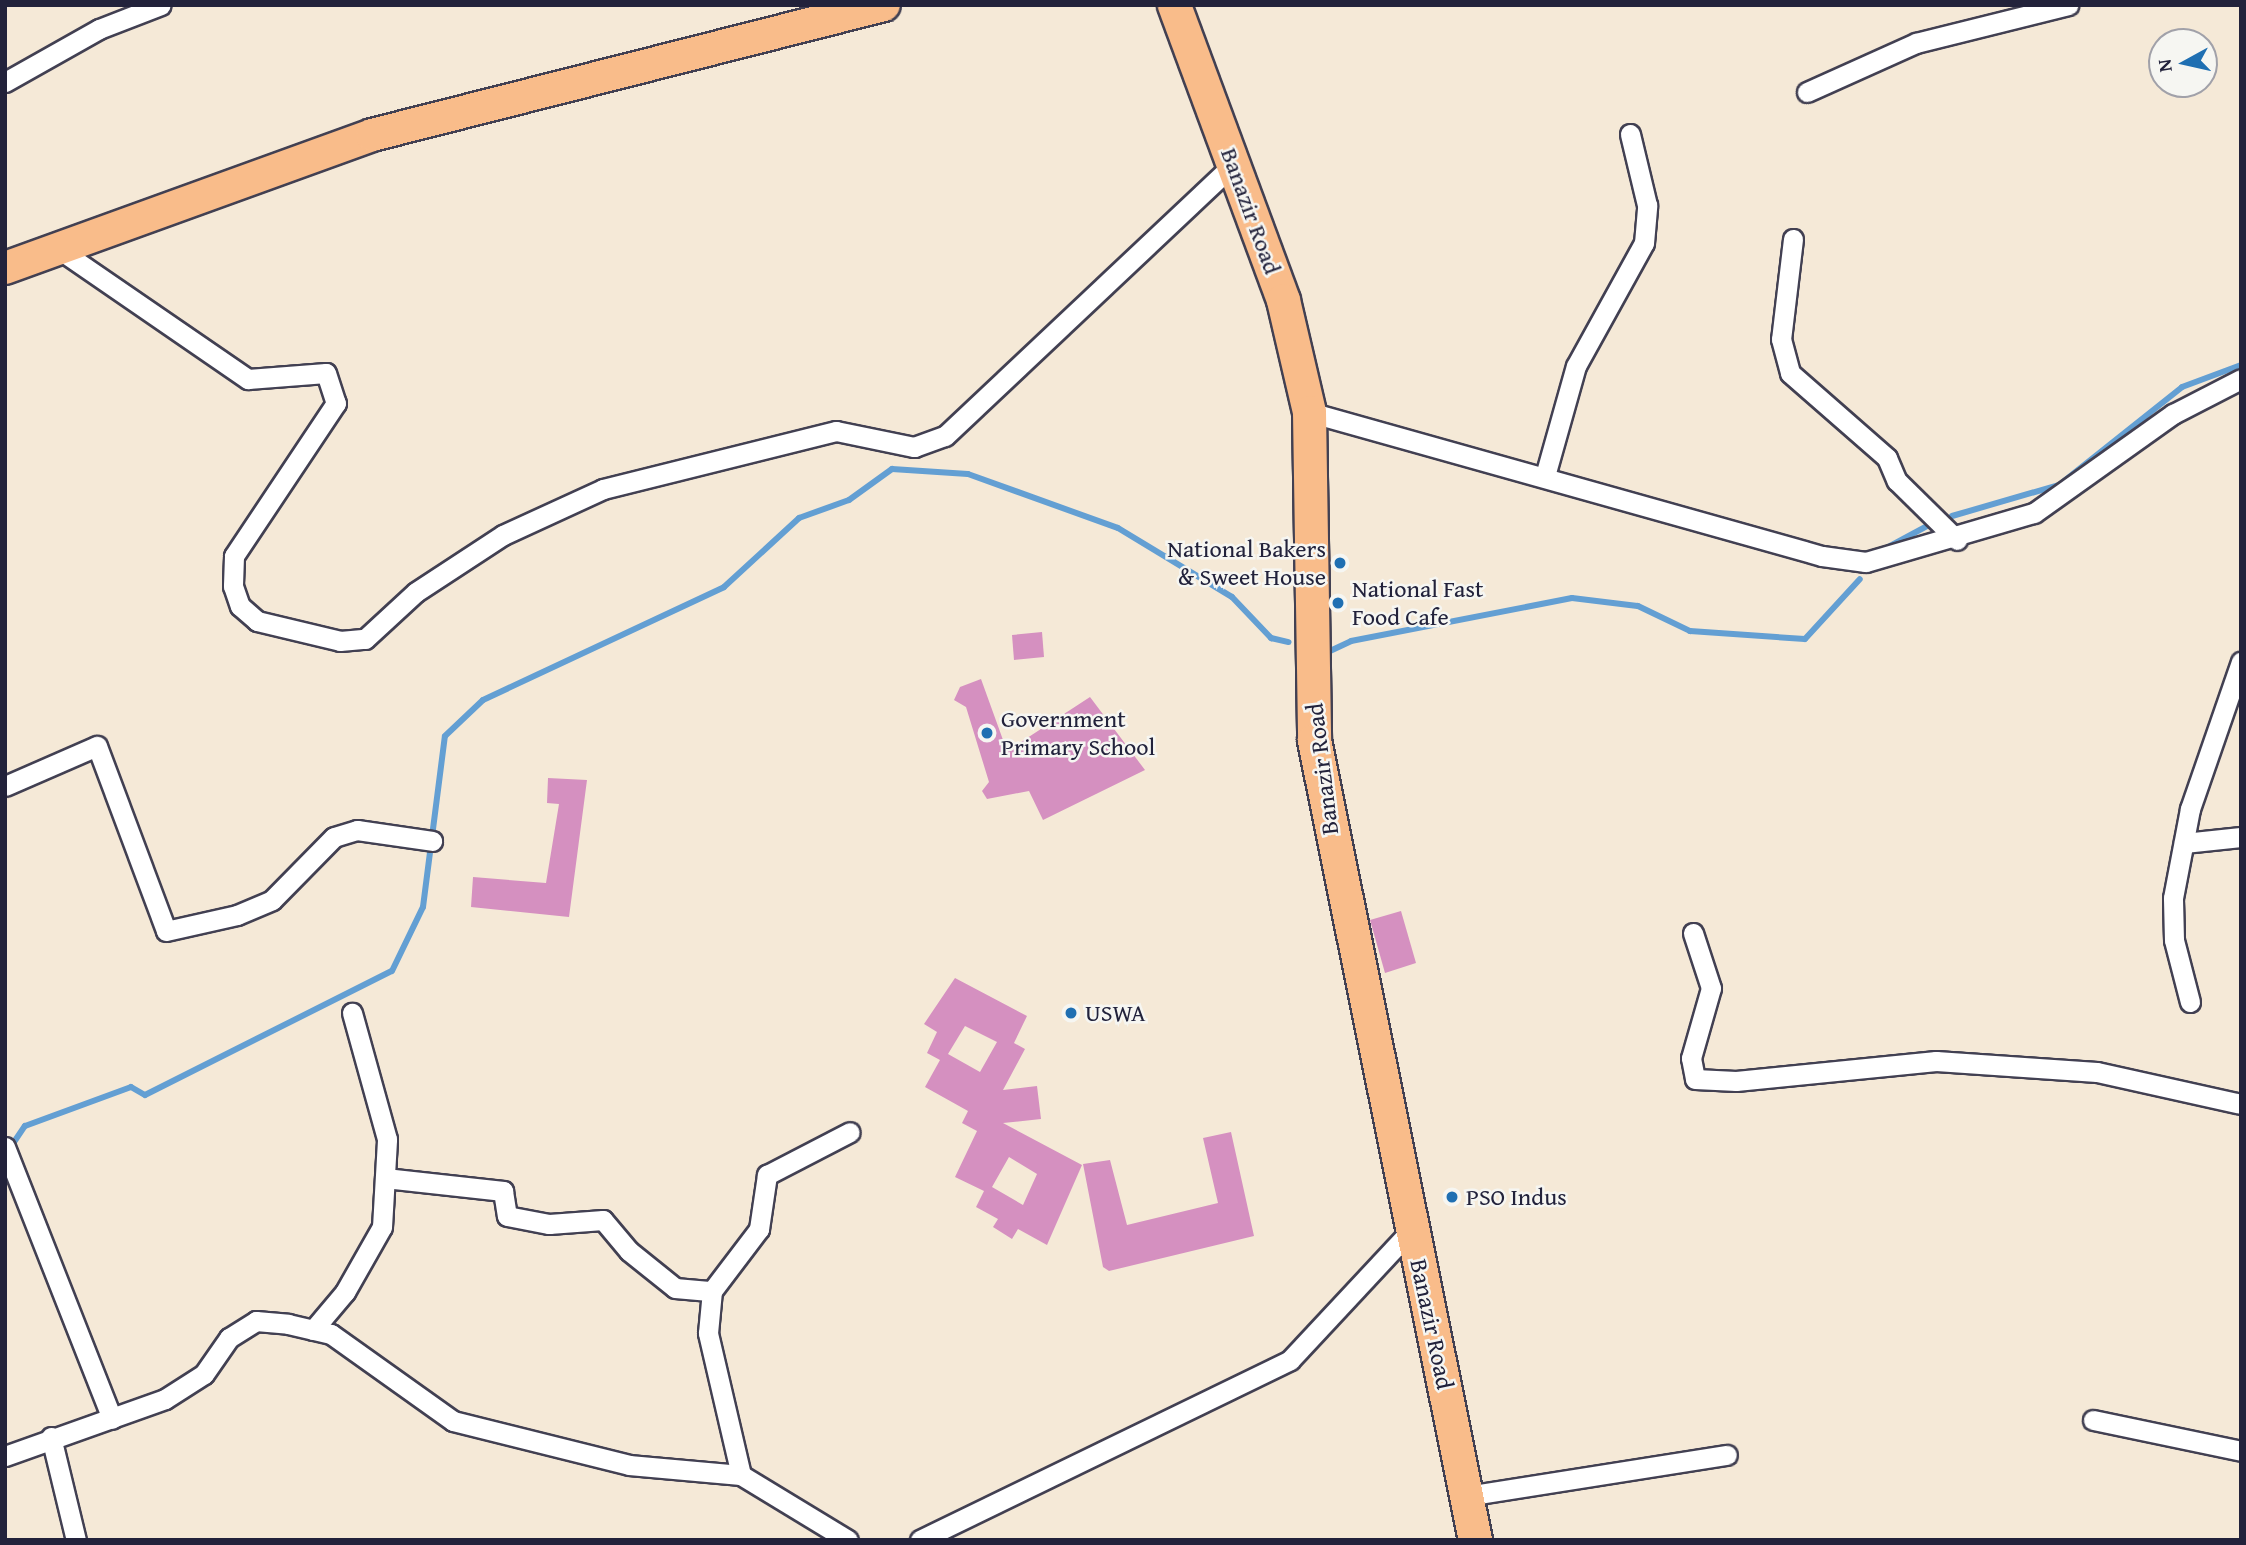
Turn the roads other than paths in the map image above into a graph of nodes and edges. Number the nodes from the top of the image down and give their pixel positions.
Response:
1 (161, 5) edge
2 (884, 5) edge
3 (1174, 5) edge
4 (2068, 5) edge
5 (5, 82) edge
6 (1807, 92) dead end
7 (1630, 134) dead end
8 (1233, 165) junction
9 (1793, 239) dead end
10 (60, 250) junction
11 (5, 268) edge
12 (2241, 379) edge
13 (1309, 412) junction
14 (1545, 476) junction
15 (1957, 540) junction
16 (2241, 662) edge
17 (5, 786) edge
18 (2241, 837) edge
19 (432, 841) dead end
20 (2184, 843) junction
21 (1693, 933) dead end
22 (2190, 1002) dead end
23 (352, 1013) dead end
24 (2241, 1104) edge
25 (849, 1132) dead end
26 (5, 1147) edge
27 (385, 1178) junction
28 (1412, 1229) junction
29 (712, 1291) junction
30 (313, 1330) junction
31 (112, 1419) junction
32 (2093, 1419) dead end
33 (51, 1437) junction
34 (2241, 1451) edge
35 (1727, 1455) dead end
36 (5, 1456) edge
37 (741, 1475) junction
38 (1466, 1496) junction
39 (76, 1540) edge
40 (848, 1540) edge
41 (920, 1540) edge
42 (1475, 1540) edge

1 - 5 street
2 - 10 main road
3 - 8 highway, Banazir Road
4 - 6 street
7 - 14 street
8 - 10 street
8 - 13 highway, Banazir Road
9 - 15 street
10 - 11 main road
12 - 15 street
13 - 14 street
13 - 28 highway, Banazir Road
14 - 15 street
16 - 20 street
17 - 19 street
18 - 20 street
20 - 22 street
21 - 24 street
23 - 27 street
25 - 29 street
26 - 31 street
27 - 29 street
27 - 30 street
28 - 38 highway, Banazir Road
28 - 41 street
29 - 37 street
30 - 31 street
30 - 37 street
31 - 33 street
32 - 34 street
33 - 36 street
33 - 39 street
35 - 38 street
37 - 40 street
38 - 42 highway, Banazir Road

